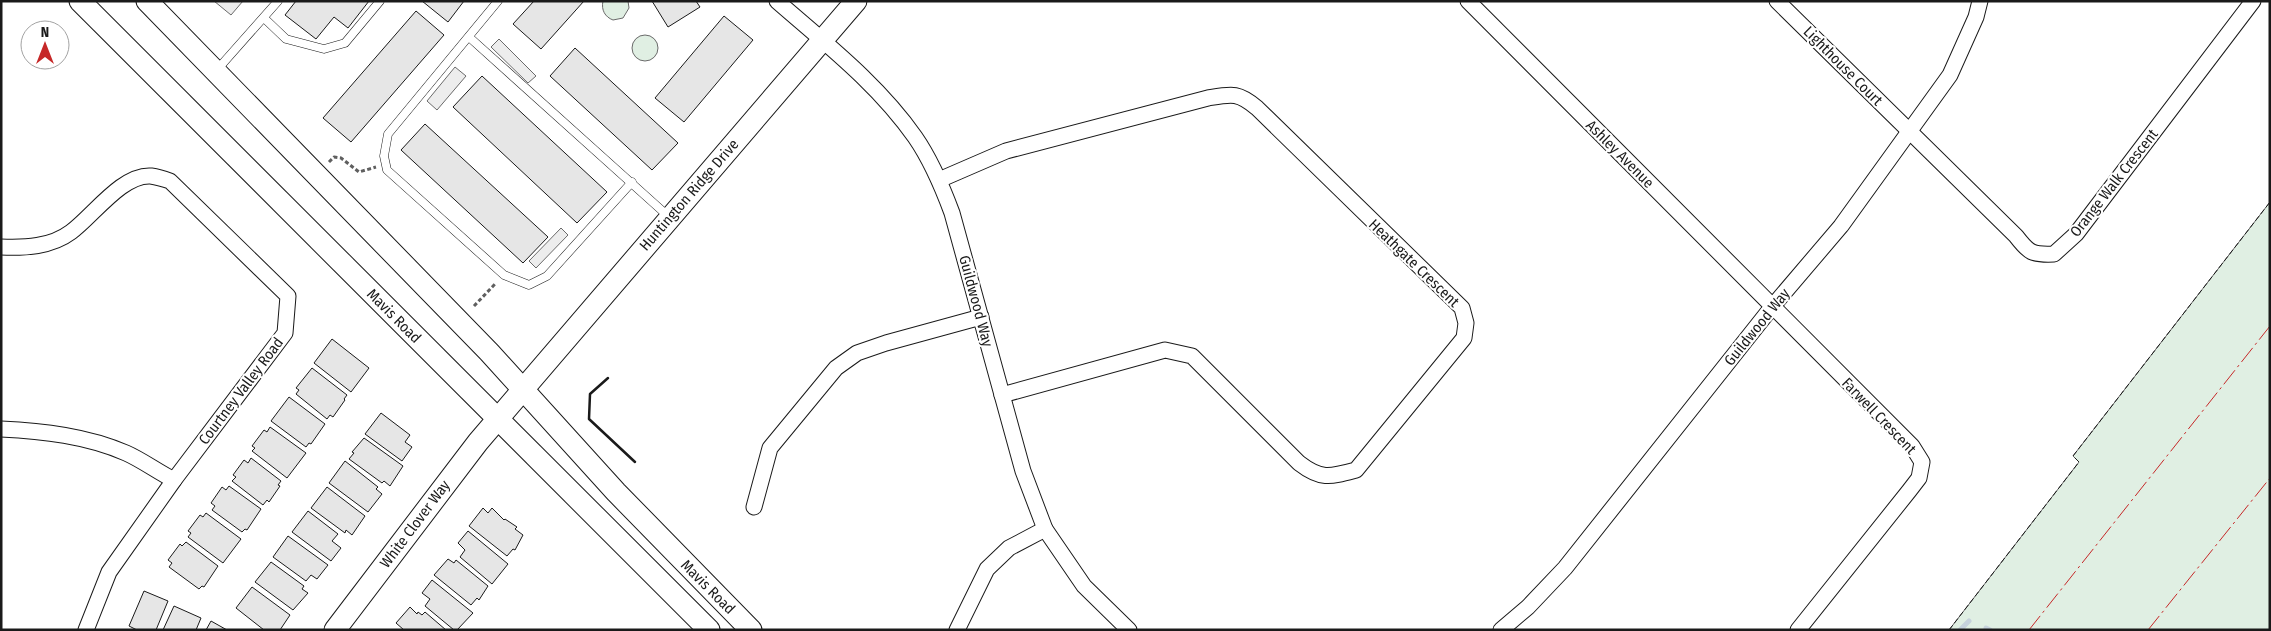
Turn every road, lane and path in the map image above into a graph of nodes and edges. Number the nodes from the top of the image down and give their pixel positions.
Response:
1 (80, 1) edge
2 (147, 1) edge
3 (278, 1) edge
4 (380, 1) edge
5 (498, 1) edge
6 (777, 1) edge
7 (856, 1) edge
8 (1468, 1) edge
9 (1777, 1) edge
10 (1980, 1) edge
11 (2253, 1) edge
12 (264, 18) junction
13 (469, 37) junction
14 (822, 41) junction
15 (216, 71) junction
16 (1909, 131) junction
17 (385, 161) junction
18 (328, 162) dead end
19 (939, 180) junction
20 (632, 182) junction
21 (670, 218) junction
22 (1, 247) edge
23 (504, 275) junction
24 (474, 306) dead end
25 (1772, 307) junction
26 (981, 317) junction
27 (523, 389) junction
28 (1002, 395) junction
29 (497, 419) junction
30 (1, 429) edge
31 (174, 480) junction
32 (754, 507) dead end
33 (1045, 529) junction
34 (86, 630) edge
35 (335, 630) edge
36 (708, 630) edge
37 (751, 630) edge
38 (958, 630) edge
39 (1129, 630) edge
40 (1501, 630) edge
41 (1798, 630) edge

1 - 29 main road, Mavis Road
2 - 15 main road, Mavis Road
3 - 12 lane
4 - 12 lane
5 - 13 lane
6 - 14 street, Guildwood Way
7 - 14 main road, Huntington Ridge Drive
8 - 25 street, Ashley Avenue
9 - 16 street, Lighthouse Court
10 - 16 street, Guildwood Way
11 - 16 street, Orange Walk Crescent
12 - 15 lane
13 - 17 lane
13 - 20 lane
14 - 19 street, Guildwood Way
14 - 21 main road, Huntington Ridge Drive
15 - 27 main road, Mavis Road
16 - 25 street, Guildwood Way
17 - 18 path
17 - 23 lane
19 - 26 street, Guildwood Way
19 - 28 street, Heathgate Crescent
20 - 21 lane
20 - 23 lane
21 - 27 main road, Huntington Ridge Drive
22 - 31 street, Courtney Valley Road
23 - 24 path
25 - 40 street, Guildwood Way
25 - 41 street, Farwell Crescent
26 - 28 street, Guildwood Way
26 - 32 street
27 - 29 main road, Huntington Ridge Drive
27 - 37 main road, Mavis Road
28 - 33 street, Guildwood Way
29 - 35 main road, White Clover Way
29 - 36 main road, Mavis Road
30 - 31 street
31 - 34 street, Courtney Valley Road
33 - 38 street
33 - 39 street, Guildwood Way

